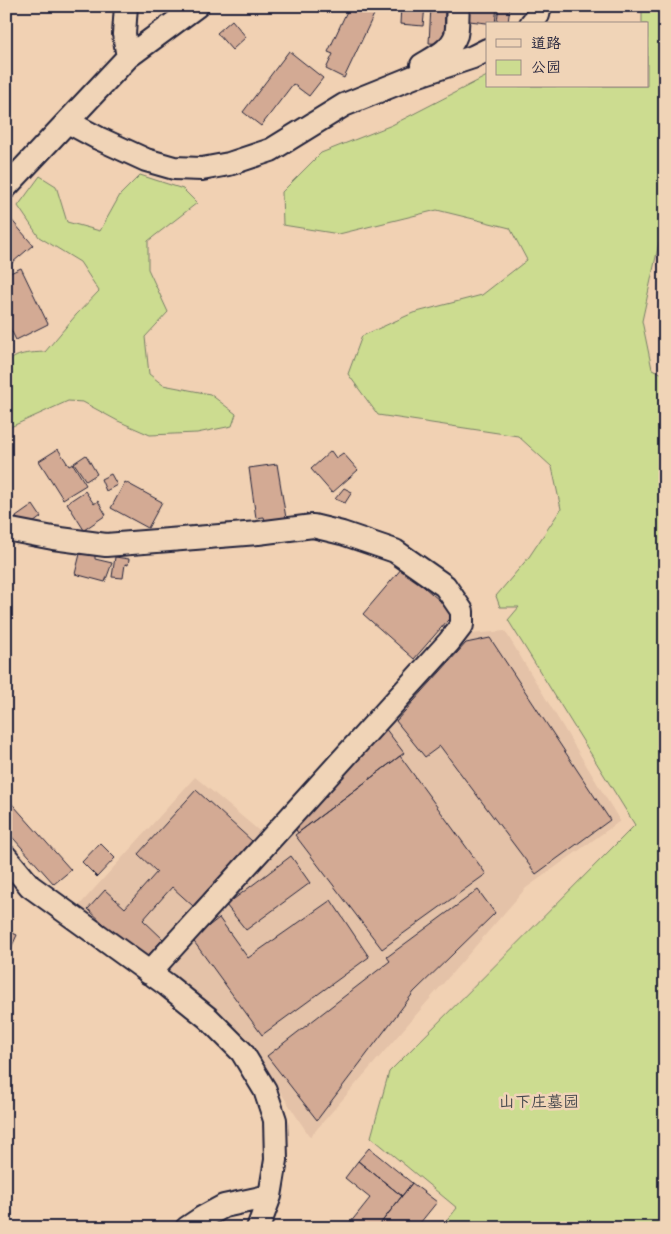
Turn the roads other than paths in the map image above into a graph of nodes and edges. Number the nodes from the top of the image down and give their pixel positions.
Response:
1 (126, 6) edge
2 (197, 6) edge
3 (458, 6) edge
4 (540, 6) edge
5 (533, 22) edge
6 (486, 50) edge
7 (128, 57) junction
8 (386, 88) junction
9 (68, 122) junction
10 (6, 187) edge
11 (6, 529) edge
12 (6, 857) edge
13 (150, 972) junction
14 (270, 1196) junction
15 (187, 1228) edge
16 (258, 1228) edge

1 - 7 street
2 - 7 street
3 - 8 street
4 - 5 street
6 - 8 street
7 - 9 street
8 - 9 street
9 - 10 street
11 - 13 street
12 - 13 street
13 - 14 street
14 - 15 street
14 - 16 street

